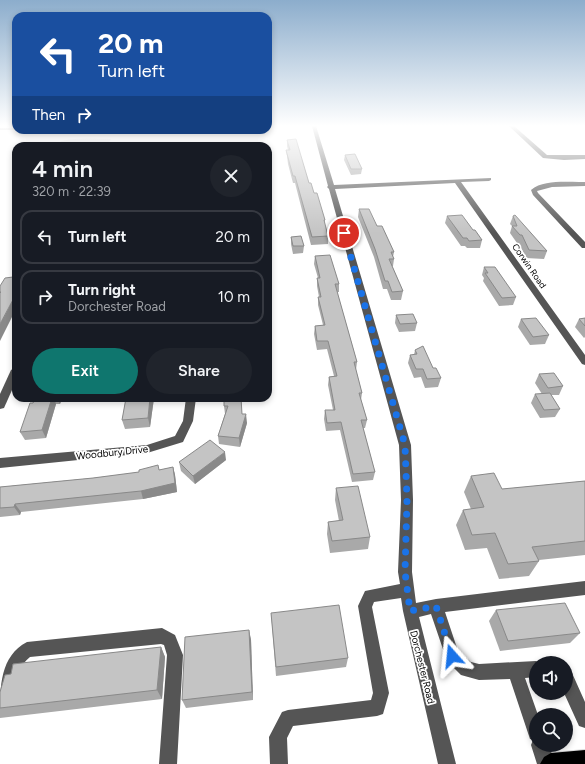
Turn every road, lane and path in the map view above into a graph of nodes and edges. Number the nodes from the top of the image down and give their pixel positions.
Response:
1 (323, 162) edge
2 (489, 179) dead end
3 (457, 181) junction
4 (585, 184) edge
5 (330, 187) junction
6 (585, 246) edge
7 (585, 362) edge
8 (12, 379) edge
9 (190, 402) edge
10 (0, 405) edge
11 (0, 464) edge
12 (585, 588) edge
13 (407, 590) junction
14 (436, 606) junction
15 (410, 611) junction
16 (529, 670) edge
17 (515, 671) junction
18 (573, 694) edge
19 (0, 707) edge
20 (529, 712) edge
21 (585, 720) edge
22 (542, 752) edge
23 (585, 760) edge
24 (168, 764) edge
25 (280, 764) edge
26 (447, 764) edge
27 (546, 764) edge
28 (551, 764) edge

1 - 5 street, Dorchester Road
2 - 3 street
3 - 5 street
3 - 7 street, Corwin Road
4 - 6 street
5 - 13 street, Dorchester Road
8 - 10 street
9 - 11 street, Woodbury Drive
12 - 14 street
13 - 15 street, Dorchester Road
13 - 25 street
14 - 15 street
14 - 17 street
15 - 26 street, Dorchester Road
16 - 17 street
17 - 20 street
18 - 21 street
19 - 24 street
22 - 27 street
23 - 28 highway

